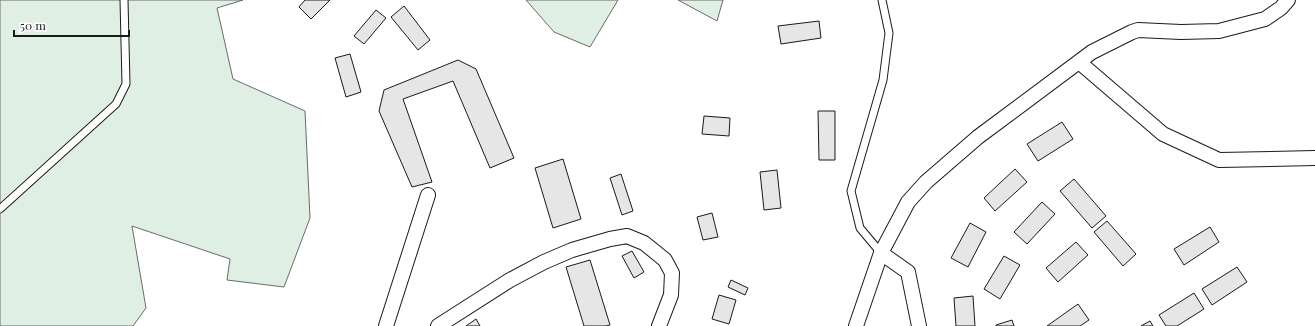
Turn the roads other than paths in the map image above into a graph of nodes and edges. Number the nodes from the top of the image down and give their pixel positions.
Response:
1 (124, 0) edge
2 (882, 0) edge
3 (1288, 0) edge
4 (1080, 62) junction
5 (1315, 158) edge
6 (428, 195) dead end
7 (0, 209) edge
8 (881, 253) junction
9 (386, 326) edge
10 (438, 326) edge
11 (659, 326) edge
12 (856, 326) edge
13 (919, 326) edge

1 - 7 lane
2 - 8 lane
3 - 4 street
4 - 5 street
4 - 8 street
6 - 9 street
8 - 12 street
8 - 13 street
10 - 11 street

